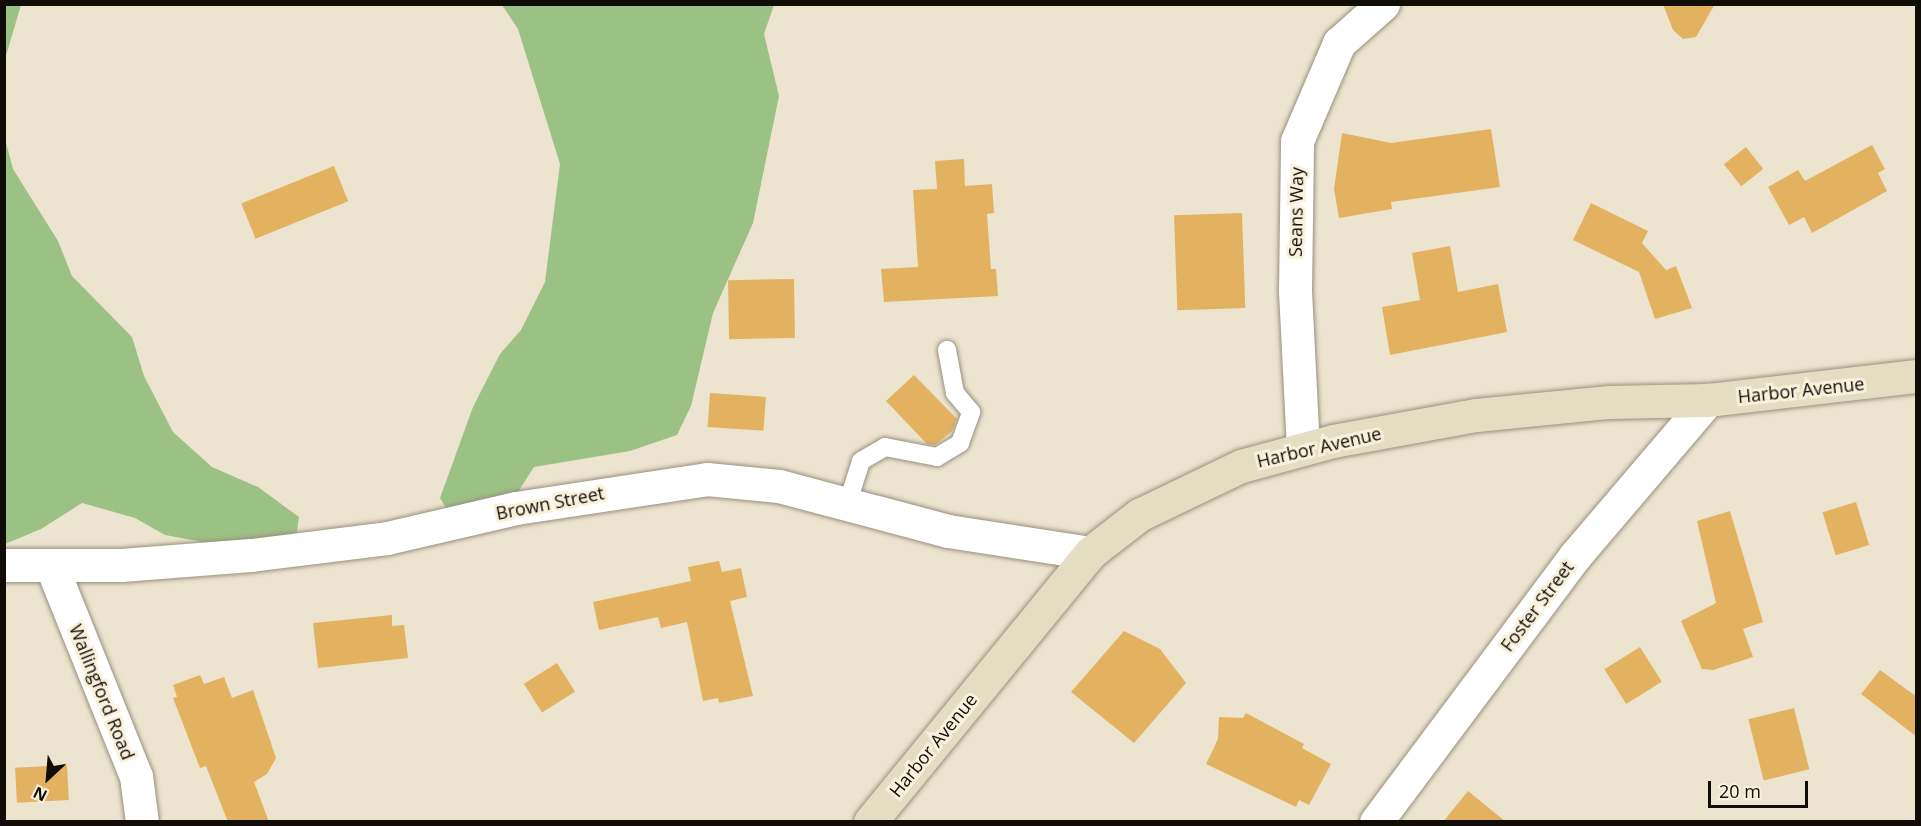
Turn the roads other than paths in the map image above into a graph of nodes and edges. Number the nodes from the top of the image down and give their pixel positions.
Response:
1 (1383, 4) edge
2 (947, 350) dead end
3 (1917, 376) edge
4 (1708, 400) junction
5 (1303, 449) junction
6 (847, 505) junction
7 (1090, 553) junction
8 (4, 565) edge
9 (51, 565) junction
10 (142, 822) edge
11 (870, 822) edge
12 (1376, 822) edge

1 - 5 street, Seans Way
2 - 6 lane
3 - 4 main road, Harbor Avenue
4 - 5 main road, Harbor Avenue
4 - 12 street, Foster Street
5 - 7 main road, Harbor Avenue
6 - 7 street, Brown Street
6 - 9 street, Brown Street
7 - 11 main road, Harbor Avenue
8 - 9 street, Brown Street
9 - 10 street, Wallingford Road

